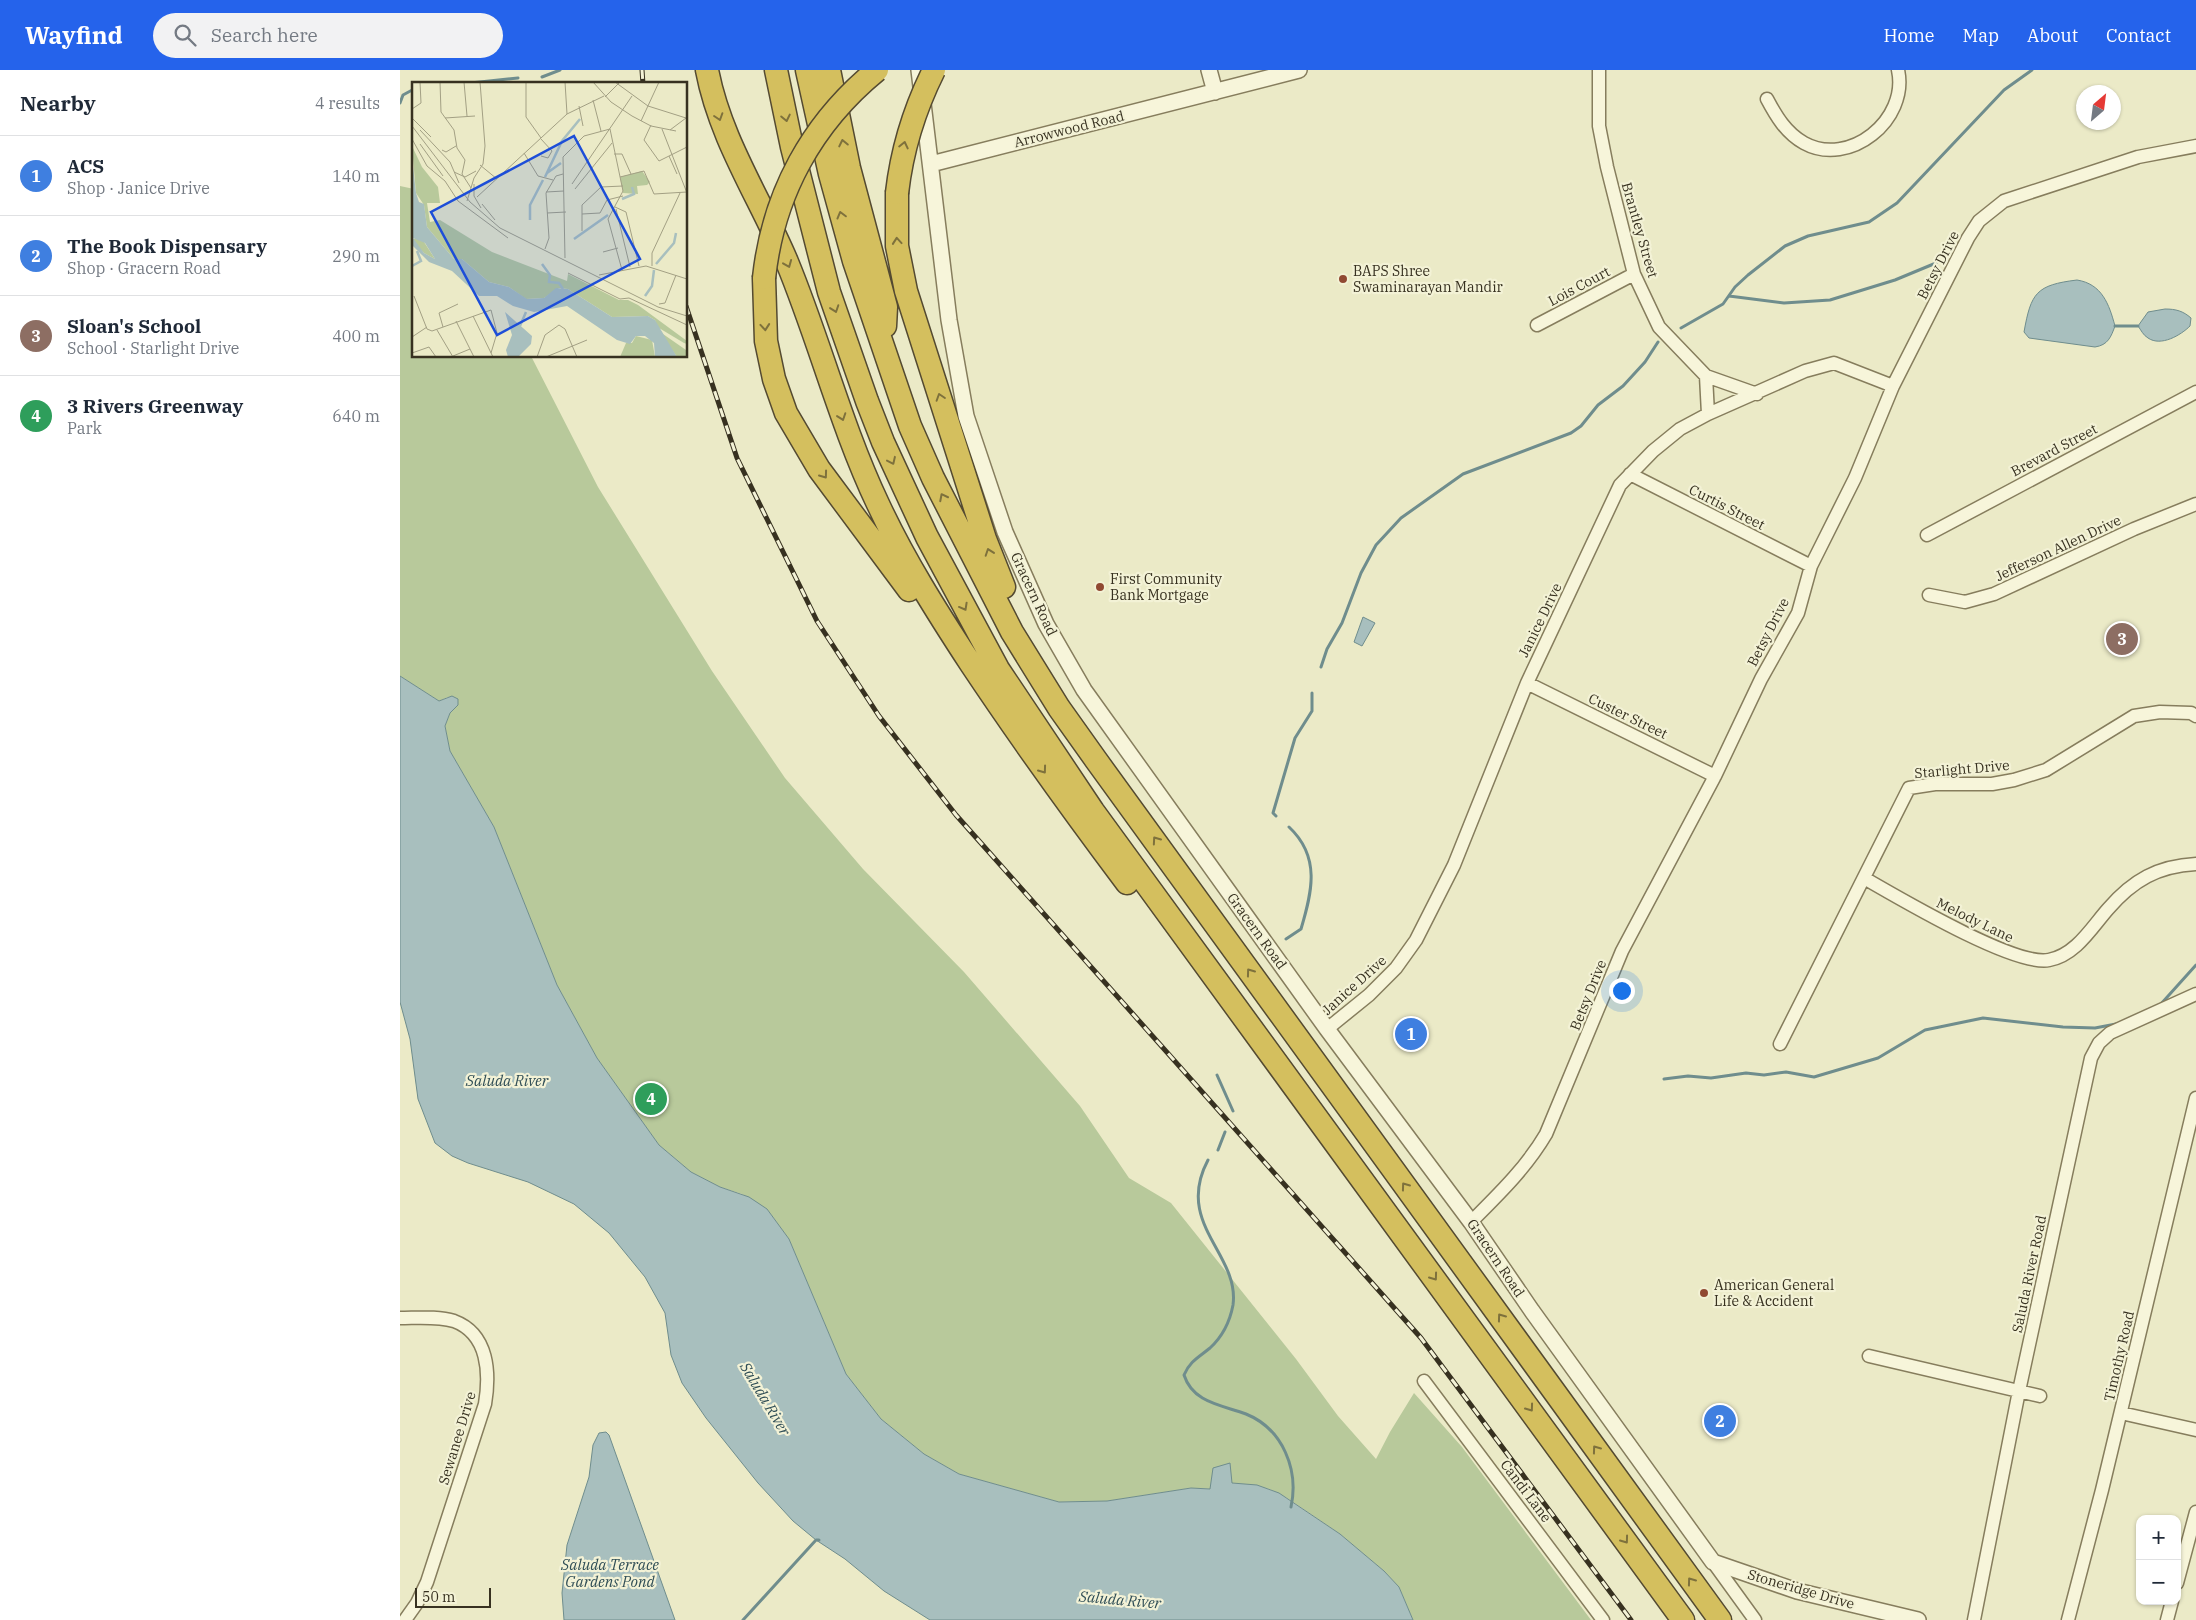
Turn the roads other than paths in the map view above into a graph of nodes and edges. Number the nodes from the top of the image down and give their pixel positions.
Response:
1 (707, 70) edge
2 (776, 70) edge
3 (807, 70) edge
4 (829, 70) edge
5 (877, 70) edge
6 (919, 70) edge
7 (934, 70) edge
8 (1209, 70) edge
9 (1299, 70) edge
10 (1599, 70) edge
11 (1898, 70) edge
12 (1214, 92) junction
13 (1767, 99) dead end
14 (2196, 146) edge
15 (931, 164) junction
16 (1634, 274) junction
17 (1537, 325) dead end
18 (884, 344) junction
19 (1706, 376) junction
20 (1893, 386) junction
21 (2196, 392) edge
22 (1757, 394) junction
23 (1708, 414) junction
24 (1630, 474) junction
25 (2196, 504) edge
26 (1927, 535) dead end
27 (1811, 566) junction
28 (1929, 595) dead end
29 (1527, 683) junction
30 (1060, 708) junction
31 (2196, 716) edge
32 (1020, 738) junction
33 (1715, 776) junction
34 (2196, 864) edge
35 (1864, 878) junction
36 (2196, 994) edge
37 (1327, 1029) junction
38 (1780, 1044) dead end
39 (2196, 1098) edge
40 (1471, 1222) junction
41 (1405, 1238) junction
42 (400, 1318) edge
43 (1869, 1356) dead end
44 (1424, 1381) dead end
45 (2019, 1391) junction
46 (2040, 1396) dead end
47 (2121, 1413) junction
48 (2196, 1430) edge
49 (2196, 1512) edge
50 (1713, 1562) junction
51 (2181, 1567) edge
52 (2171, 1605) edge
53 (404, 1620) edge
54 (1603, 1620) edge
55 (1684, 1620) edge
56 (1720, 1620) edge
57 (1755, 1620) edge
58 (1918, 1620) edge
59 (1974, 1620) edge
60 (2068, 1620) edge
61 (2167, 1620) edge

1 -> 32 highway
2 -> 41 highway
18 -> 3 highway
18 -> 4 highway
5 -> 32 highway, bridge
6 - 15 street
30 -> 7 highway, bridge
8 - 12 street
9 - 12 street, Arrowwood Road
10 - 16 street, Brantley Street
11 - 13 street
12 - 15 street, Arrowwood Road
14 - 20 street, Betsy Drive
15 - 37 street, Gracern Road
16 - 17 street, Lois Court
16 - 19 street, Brantley Street
30 -> 18 highway
19 - 22 street, Brantley Street
19 - 23 street
20 - 22 street, Janice Drive
20 - 27 street, Betsy Drive
21 - 26 street, Brevard Street
22 - 23 street, Janice Drive
23 - 24 street, Janice Drive
24 - 27 street, Curtis Street
24 - 29 street, Janice Drive
25 - 28 street, Jefferson Allen Drive
27 - 33 street, Betsy Drive
29 - 33 street, Custer Street
29 - 37 street, Janice Drive
56 -> 30 highway
31 - 35 street, Starlight Drive
32 -> 41 highway
33 - 40 street, Betsy Drive
34 - 35 street, Melody Lane
35 - 38 street, Starlight Drive
36 - 45 street, Saluda River Road
37 - 40 street, Gracern Road
39 - 47 street, Timothy Road
40 - 50 street, Gracern Road
41 -> 55 highway
42 - 53 street, Sewanee Drive
43 - 45 street
44 - 54 street, Candi Lane
45 - 46 street
45 - 59 street, Saluda River Road
47 - 48 street
47 - 60 street, Timothy Road
49 - 51 street
50 - 57 street, Gracern Road
50 - 58 street, Stoneridge Drive
52 - 61 street

